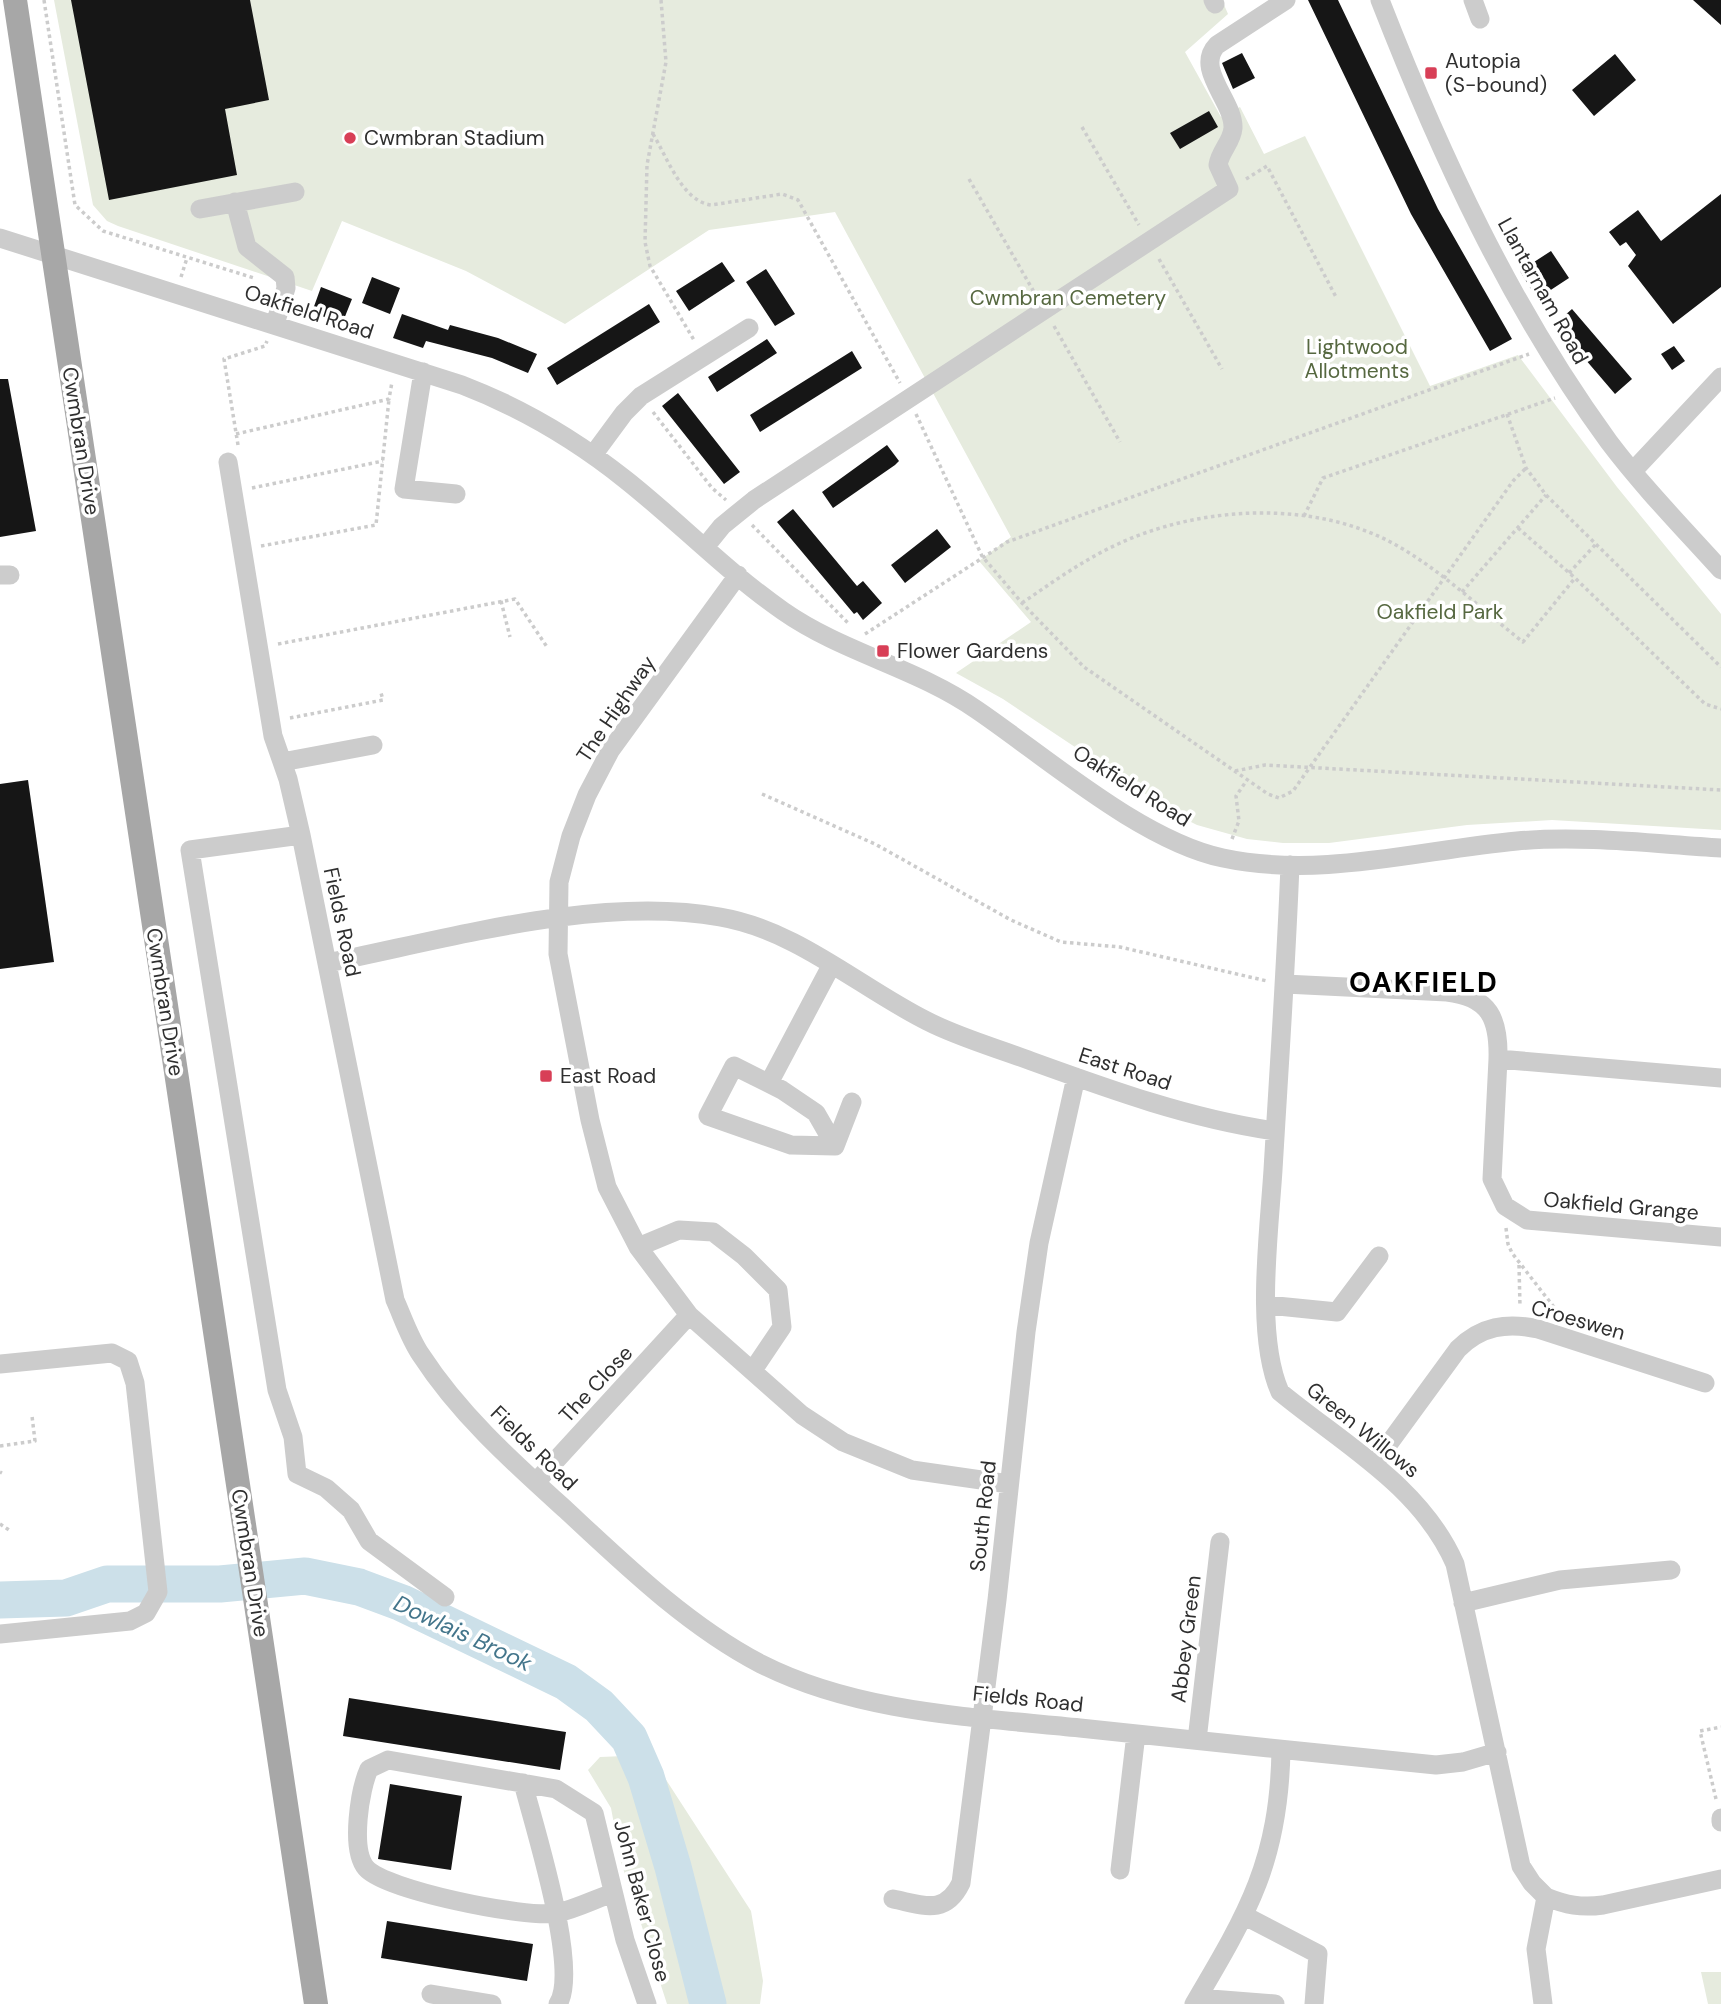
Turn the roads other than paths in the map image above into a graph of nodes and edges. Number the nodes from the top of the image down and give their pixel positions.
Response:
1 (15, 0) edge
2 (1286, 0) edge
3 (1380, 0) edge
4 (1473, 0) edge
5 (1480, 19) dead end
6 (295, 192) dead end
7 (235, 202) junction
8 (200, 209) dead end
9 (0, 238) edge
10 (275, 324) junction
11 (748, 328) dead end
12 (424, 372) junction
13 (1721, 377) edge
14 (593, 455) junction
15 (228, 462) road end
16 (1633, 471) junction
17 (456, 494) dead end
18 (705, 547) junction
19 (1721, 570) edge
20 (738, 575) junction
21 (373, 746) dead end
22 (282, 762) junction
23 (301, 835) junction
24 (1721, 848) edge
25 (1290, 865) junction
26 (557, 916) junction
27 (327, 964) junction
28 (831, 966) junction
29 (1285, 984) junction
30 (1498, 1059) junction
31 (1076, 1077) junction
32 (1721, 1078) edge
33 (769, 1083) junction
34 (852, 1102) dead end
35 (1275, 1130) junction
36 (835, 1146) junction
37 (1721, 1237) edge
38 (638, 1247) junction
39 (1379, 1256) dead end
40 (1268, 1305) junction
41 (689, 1315) junction
42 (0, 1364) edge
43 (753, 1370) junction
44 (1705, 1383) dead end
45 (1374, 1464) junction
46 (536, 1482) junction
47 (1009, 1483) junction
48 (1220, 1542) dead end
49 (1671, 1570) dead end
50 (445, 1597) dead end
51 (1463, 1603) junction
52 (0, 1634) edge
53 (981, 1718) junction
54 (1136, 1734) junction
55 (1197, 1740) junction
56 (1281, 1750) junction
57 (1497, 1752) junction
58 (523, 1783) junction
59 (1120, 1870) dead end
60 (1721, 1879) edge
61 (613, 1893) junction
62 (1546, 1897) junction
63 (893, 1899) dead end
64 (556, 1913) junction
65 (1245, 1916) junction
66 (431, 1994) dead end
67 (1196, 2001) edge
68 (316, 2004) edge
69 (492, 2004) edge
70 (558, 2004) edge
71 (647, 2004) edge
72 (1275, 2004) edge
73 (1314, 2004) edge
74 (1543, 2004) edge

1 - 68 main road, Cwmbran Drive
2 - 18 street
3 - 16 street, Llantarnam Road
4 - 5 street
6 - 7 street
7 - 8 street
7 - 10 street
9 - 10 street, Oakfield Road
10 - 12 street, Oakfield Road
11 - 14 street
12 - 14 street, Oakfield Road
12 - 17 street
13 - 16 street
14 - 18 street, Oakfield Road
15 - 22 street, Fields Road
16 - 19 street, Llantarnam Road
18 - 20 street, Oakfield Road
20 - 25 street, Oakfield Road
20 - 26 street, The Highway
21 - 22 street
22 - 23 street, Fields Road
23 - 27 street, Fields Road
23 - 50 street
24 - 25 street, Oakfield Road
25 - 29 street, Green Willows
26 - 27 street, East Road
26 - 28 street, East Road
26 - 38 street, The Highway
27 - 46 street, Fields Road
28 - 31 street, East Road
28 - 33 street
29 - 30 street, Oakfield Grange
29 - 35 street, Green Willows
30 - 32 street
30 - 37 street, Oakfield Grange
31 - 35 street, East Road
31 - 47 street, South Road
33 - 36 street
33 - 36 street
34 - 36 street
35 - 40 street, Green Willows
38 - 41 street, The Highway
38 - 43 street
39 - 40 street
40 - 45 street, Green Willows
41 - 43 street, The Highway
41 - 46 street, The Close
42 - 52 street
43 - 47 street, The Highway
44 - 45 street, Croeswen
45 - 51 street, Green Willows
46 - 53 street, Fields Road
47 - 53 street, South Road
48 - 55 street, Abbey Green
49 - 51 street
51 - 57 street, Green Willows
53 - 54 street, Fields Road
53 - 63 street, South Road
54 - 55 street, Fields Road
54 - 59 street
55 - 56 street, Fields Road
56 - 57 street, Fields Road
56 - 65 street
57 - 62 street, Green Willows
58 - 61 street, John Baker Close
58 - 64 street
58 - 64 street
60 - 62 street
61 - 64 street
61 - 71 street, John Baker Close
62 - 74 street
64 - 70 street
65 - 67 street
65 - 73 street
66 - 69 street
67 - 72 street

